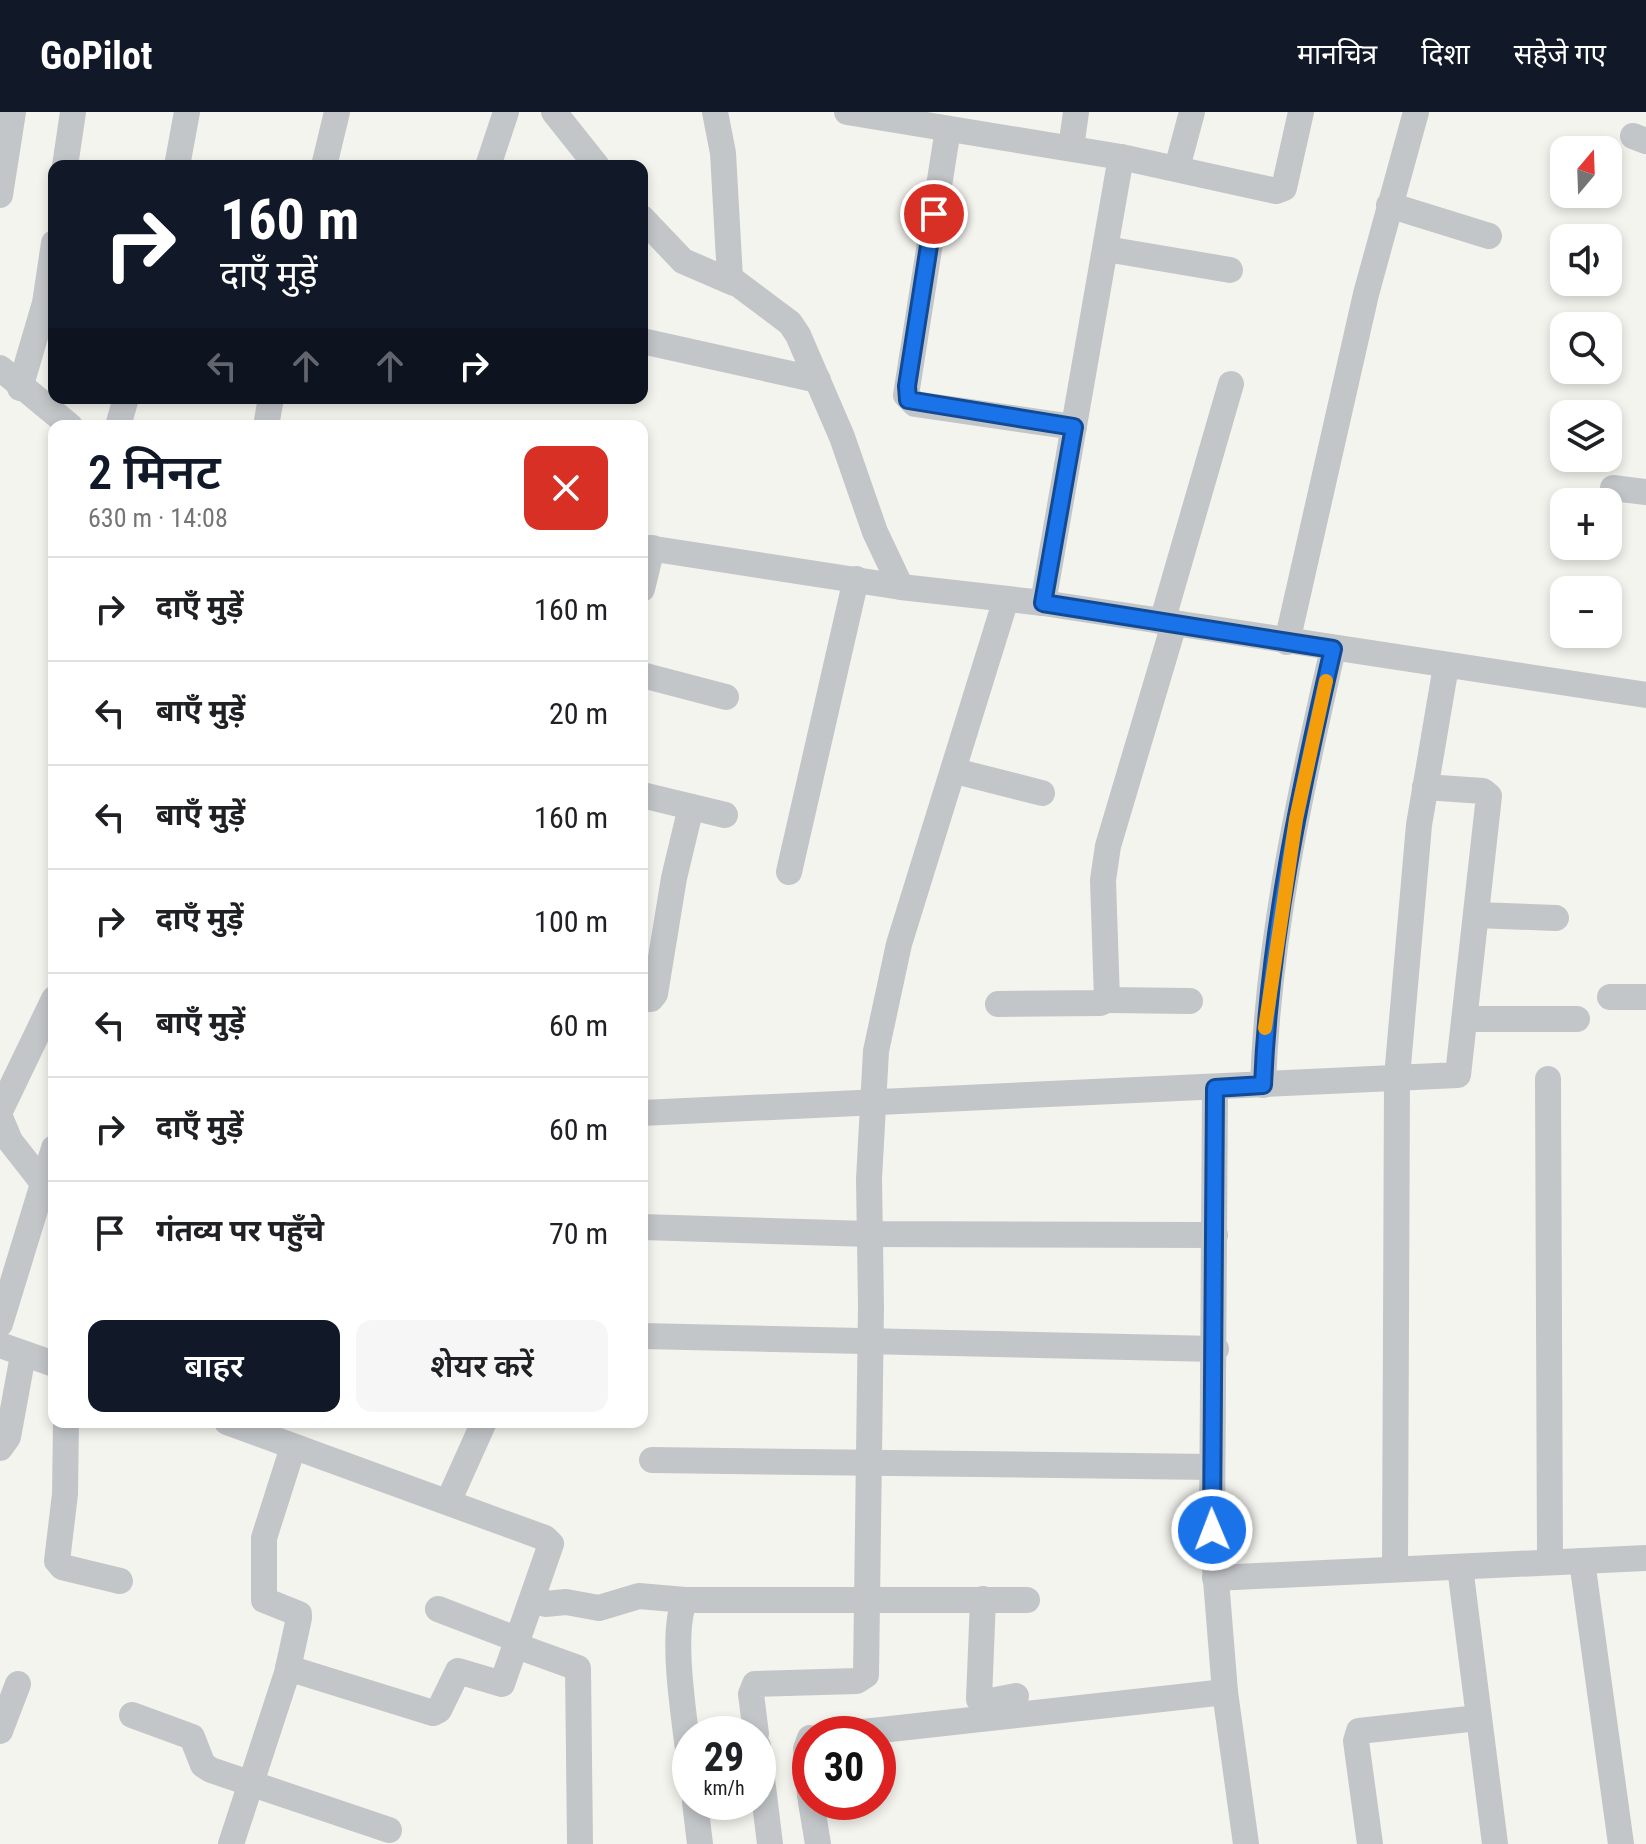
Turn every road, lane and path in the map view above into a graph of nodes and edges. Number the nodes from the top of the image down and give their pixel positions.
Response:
1 (13, 112) edge
2 (73, 112) edge
3 (187, 112) edge
4 (337, 112) edge
5 (506, 112) edge
6 (554, 112) edge
7 (715, 112) edge
8 (847, 112) edge
9 (1076, 112) edge
10 (1192, 112) edge
11 (1301, 112) edge
12 (1416, 112) edge
13 (986, 123) edge
14 (948, 129) junction
15 (1071, 148) junction
16 (1121, 157) junction
17 (66, 160) edge
18 (178, 160) edge
19 (325, 160) edge
20 (490, 160) edge
21 (592, 160) edge
22 (1177, 168) junction
23 (0, 195) edge
24 (1389, 205) junction
25 (648, 224) edge
26 (1489, 236) dead end
27 (1106, 249) junction
28 (1230, 270) dead end
29 (48, 283) edge
30 (734, 283) junction
31 (648, 342) edge
32 (0, 368) edge
33 (818, 380) junction
34 (1231, 384) dead end
35 (20, 388) junction
36 (62, 420) edge
37 (1074, 427) junction
38 (1622, 489) edge
39 (1646, 492) edge
40 (648, 561) edge
41 (901, 587) junction
42 (854, 590) junction
43 (1043, 603) junction
44 (1003, 611) junction
45 (1168, 632) junction
46 (1287, 642) junction
47 (1330, 662) junction
48 (1445, 675) junction
49 (648, 677) edge
50 (1646, 695) edge
51 (726, 697) dead end
52 (955, 771) junction
53 (1425, 787) junction
54 (1042, 793) dead end
55 (648, 796) edge
56 (691, 807) junction
57 (725, 815) dead end
58 (789, 872) dead end
59 (1476, 915) junction
60 (1556, 918) dead end
61 (1610, 997) dead end
62 (1646, 997) edge
63 (648, 999) edge
64 (1107, 1000) junction
65 (1190, 1001) dead end
66 (998, 1004) dead end
67 (48, 1012) edge
68 (1465, 1019) junction
69 (1577, 1019) dead end
70 (1397, 1077) junction
71 (1548, 1079) dead end
72 (1263, 1085) junction
73 (1215, 1088) junction
74 (872, 1102) junction
75 (648, 1113) edge
76 (0, 1114) edge
77 (48, 1167) edge
78 (43, 1183) junction
79 (648, 1227) edge
80 (869, 1234) junction
81 (1215, 1235) junction
82 (5, 1288) edge
83 (0, 1324) edge
84 (648, 1336) edge
85 (869, 1340) junction
86 (1216, 1349) junction
87 (12, 1350) edge
88 (48, 1362) edge
89 (66, 1428) edge
90 (243, 1428) edge
91 (481, 1428) edge
92 (293, 1447) junction
93 (0, 1448) edge
94 (652, 1460) dead end
95 (867, 1465) junction
96 (1211, 1467) junction
97 (448, 1502) junction
98 (1646, 1558) edge
99 (1582, 1561) junction
100 (1550, 1562) junction
101 (1460, 1567) junction
102 (1395, 1569) junction
103 (1215, 1578) junction
104 (120, 1581) dead end
105 (534, 1595) junction
106 (864, 1598) junction
107 (983, 1599) junction
108 (685, 1600) junction
109 (1027, 1600) dead end
110 (438, 1609) dead end
111 (518, 1643) junction
112 (288, 1668) junction
113 (18, 1684) dead end
114 (1225, 1692) junction
115 (1016, 1696) dead end
116 (132, 1715) dead end
117 (685, 1716) edge
118 (754, 1716) edge
119 (1478, 1718) junction
120 (896, 1728) edge
121 (0, 1731) edge
122 (250, 1784) junction
123 (697, 1820) edge
124 (767, 1820) edge
125 (814, 1820) edge
126 (389, 1830) dead end
127 (231, 1844) edge
128 (580, 1844) edge
129 (700, 1844) edge
130 (770, 1844) edge
131 (818, 1844) edge
132 (1246, 1844) edge
133 (1370, 1844) edge
134 (1495, 1844) edge
135 (1621, 1844) edge

1 - 23 street
2 - 17 street
3 - 18 street
4 - 19 street
5 - 20 street
6 - 21 street
7 - 30 street
8 - 14 street
9 - 15 street
10 - 22 street
11 - 22 street
12 - 24 street
13 - 14 street
13 - 15 street
14 - 37 street
15 - 16 street
16 - 22 street
16 - 27 street
24 - 26 street
24 - 46 street
25 - 30 street
27 - 28 street
27 - 37 street
29 - 35 street
30 - 33 street
31 - 33 street
32 - 35 street
33 - 41 street
34 - 45 street
35 - 36 street
37 - 43 street
38 - 39 street
40 - 42 street
41 - 42 street
41 - 44 street
42 - 58 street
43 - 44 street
43 - 45 street
44 - 52 street
45 - 46 street
45 - 64 street
46 - 47 street
47 - 48 street
47 - 72 street
48 - 50 street
48 - 53 street
49 - 51 street
52 - 54 street
52 - 74 street
53 - 59 street
53 - 70 street
55 - 56 street
56 - 57 street
56 - 63 street
59 - 60 street
59 - 68 street
61 - 62 street
64 - 65 street
64 - 66 street
67 - 76 street
68 - 69 street
68 - 70 street
70 - 72 street
70 - 102 street
71 - 100 street
72 - 73 street
73 - 74 street
73 - 81 street
74 - 75 street
74 - 80 street
76 - 78 street
77 - 78 street
78 - 82 street
79 - 80 street
80 - 81 street
80 - 85 street
81 - 86 street
82 - 83 street
84 - 85 street
85 - 86 street
85 - 95 street
86 - 96 street
87 - 88 street
87 - 93 street
89 - 104 street
90 - 92 street
91 - 97 street
92 - 97 street
92 - 112 street
94 - 95 street
95 - 96 street
95 - 106 street
96 - 103 street
97 - 105 street
98 - 99 street
99 - 100 street
99 - 135 street
100 - 101 street
101 - 102 street
101 - 119 street
102 - 103 street
103 - 114 street
105 - 108 street
105 - 111 street
106 - 107 street
106 - 108 street
106 - 118 street
107 - 109 street
107 - 115 street
108 - 117 street
110 - 111 street
111 - 112 street
111 - 128 street
112 - 122 street
113 - 121 street
114 - 120 street
114 - 132 street
116 - 122 street
119 - 133 street
119 - 134 street
122 - 126 street
122 - 127 street
123 - 129 street
124 - 130 street
125 - 131 street

